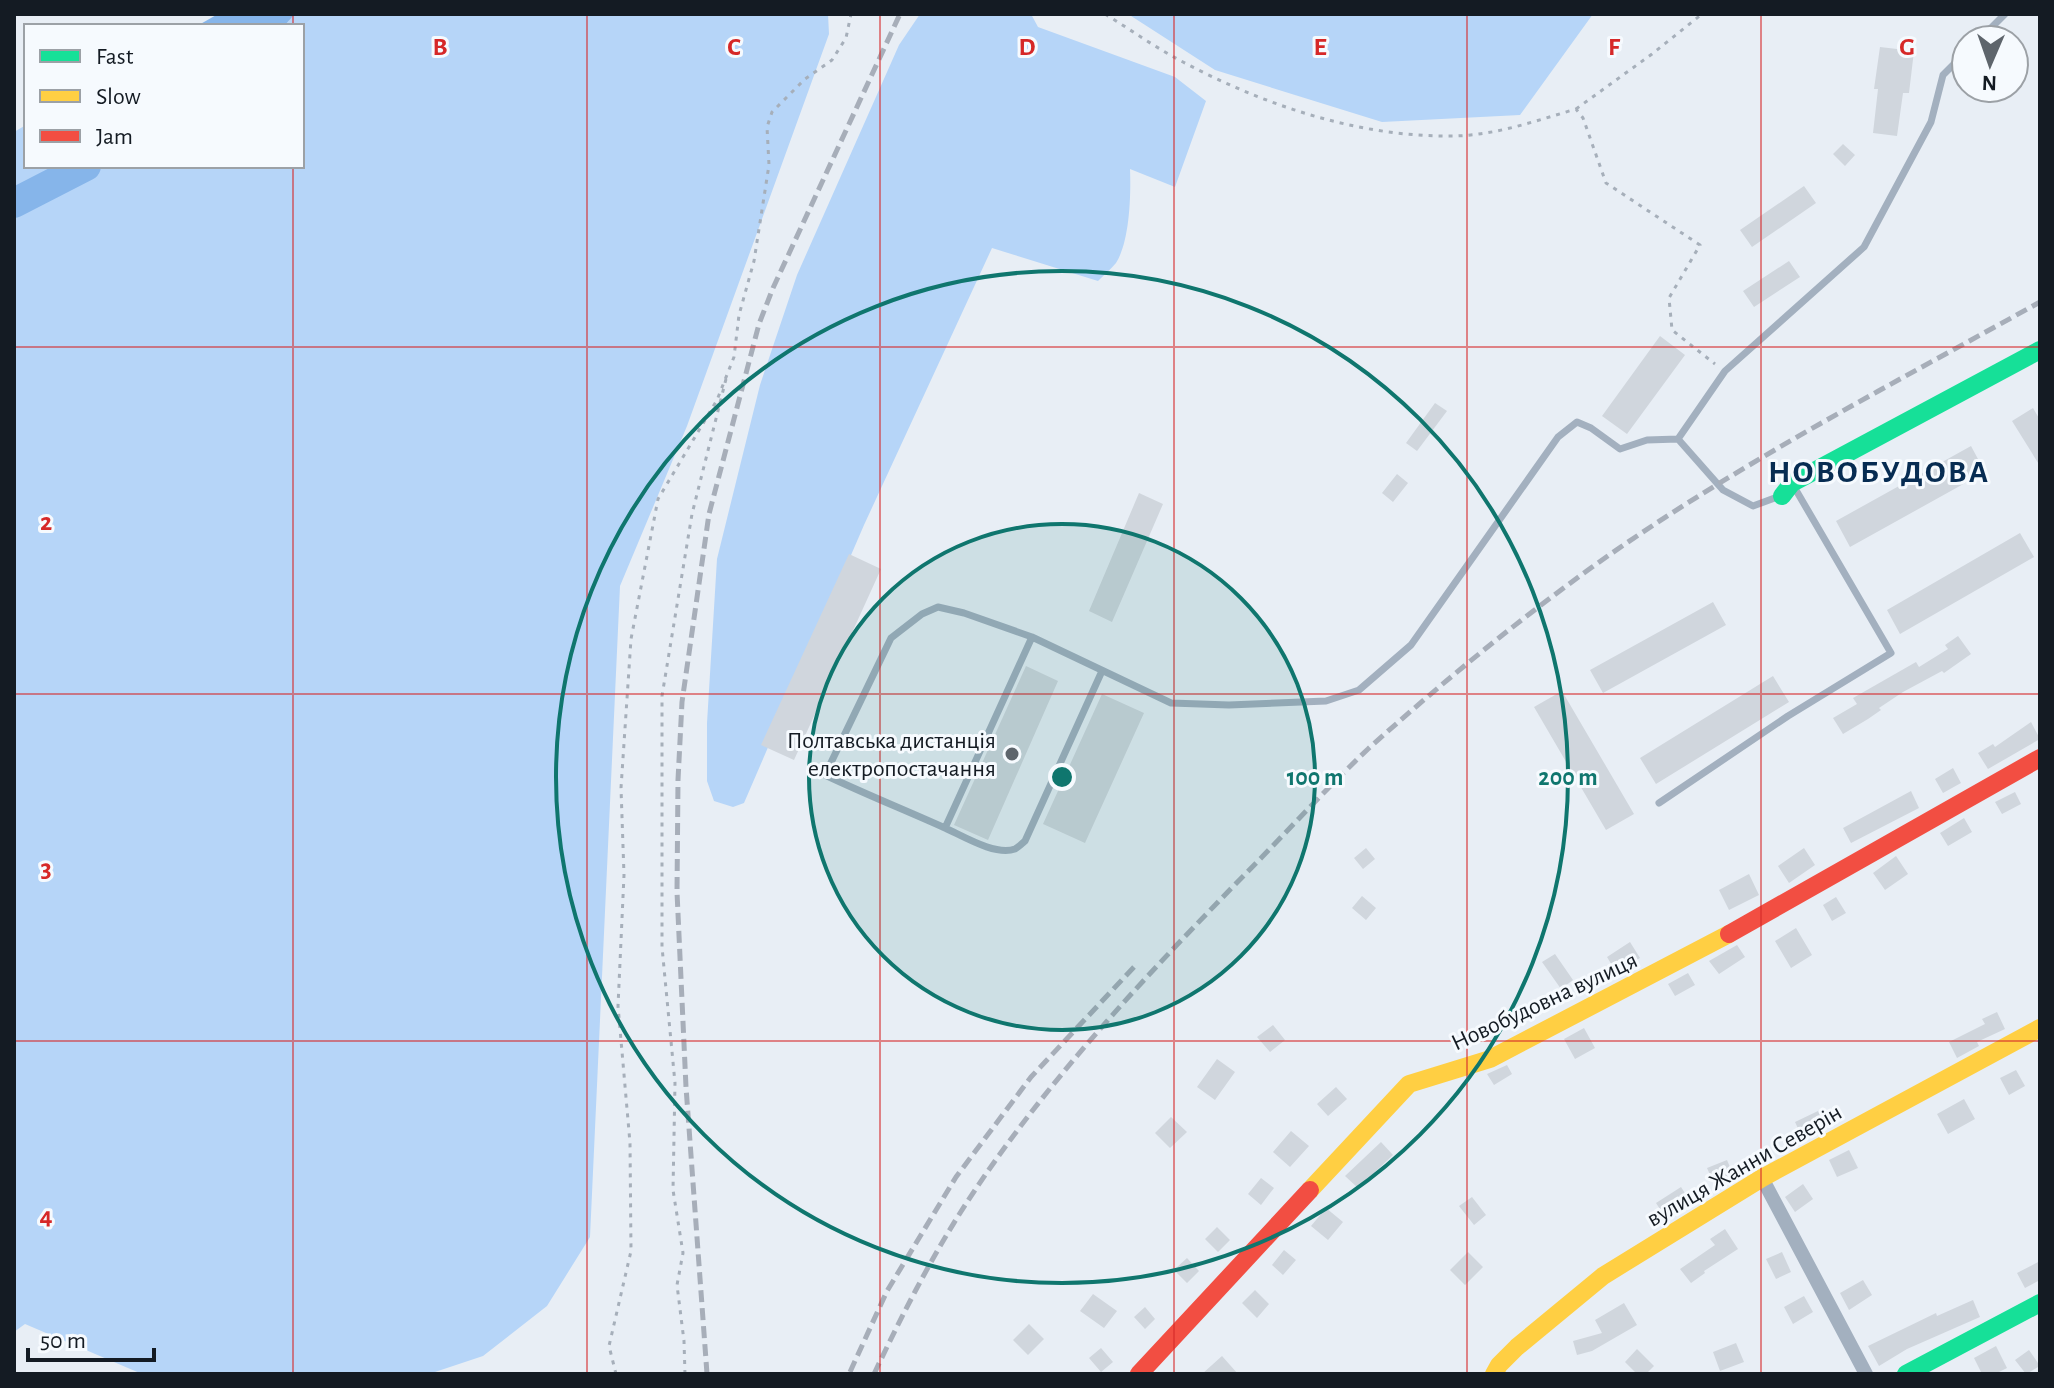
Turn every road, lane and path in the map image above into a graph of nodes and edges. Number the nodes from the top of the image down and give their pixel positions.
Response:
1 (851, 14) edge
2 (1105, 14) edge
3 (1702, 14) edge
4 (1950, 68) edge
5 (1576, 109) junction
6 (2040, 350) edge
7 (731, 360) junction
8 (1725, 371) junction
9 (1678, 439) junction
10 (1787, 489) junction
11 (1032, 637) junction
12 (1102, 671) junction
13 (2040, 758) edge
14 (1659, 803) dead end
15 (945, 828) junction
16 (2040, 1028) edge
17 (1762, 1178) junction
18 (2040, 1303) edge
19 (616, 1374) edge
20 (685, 1374) edge
21 (1139, 1374) edge
22 (1494, 1374) edge
23 (1866, 1374) edge
24 (1906, 1374) edge

1 - 7 path
2 - 5 path
3 - 5 path
4 - 8 lane
5 - 8 path
6 - 10 street
7 - 19 path
7 - 20 path
8 - 9 lane
9 - 10 lane
9 - 12 lane
10 - 14 lane
11 - 12 lane
11 - 15 lane
11 - 15 lane
12 - 15 lane
13 - 21 street, Новобудовна вулиця
16 - 17 street, вулиця Жанни Северін
17 - 22 street, вулиця Жанни Северін
17 - 23 street
18 - 24 street

